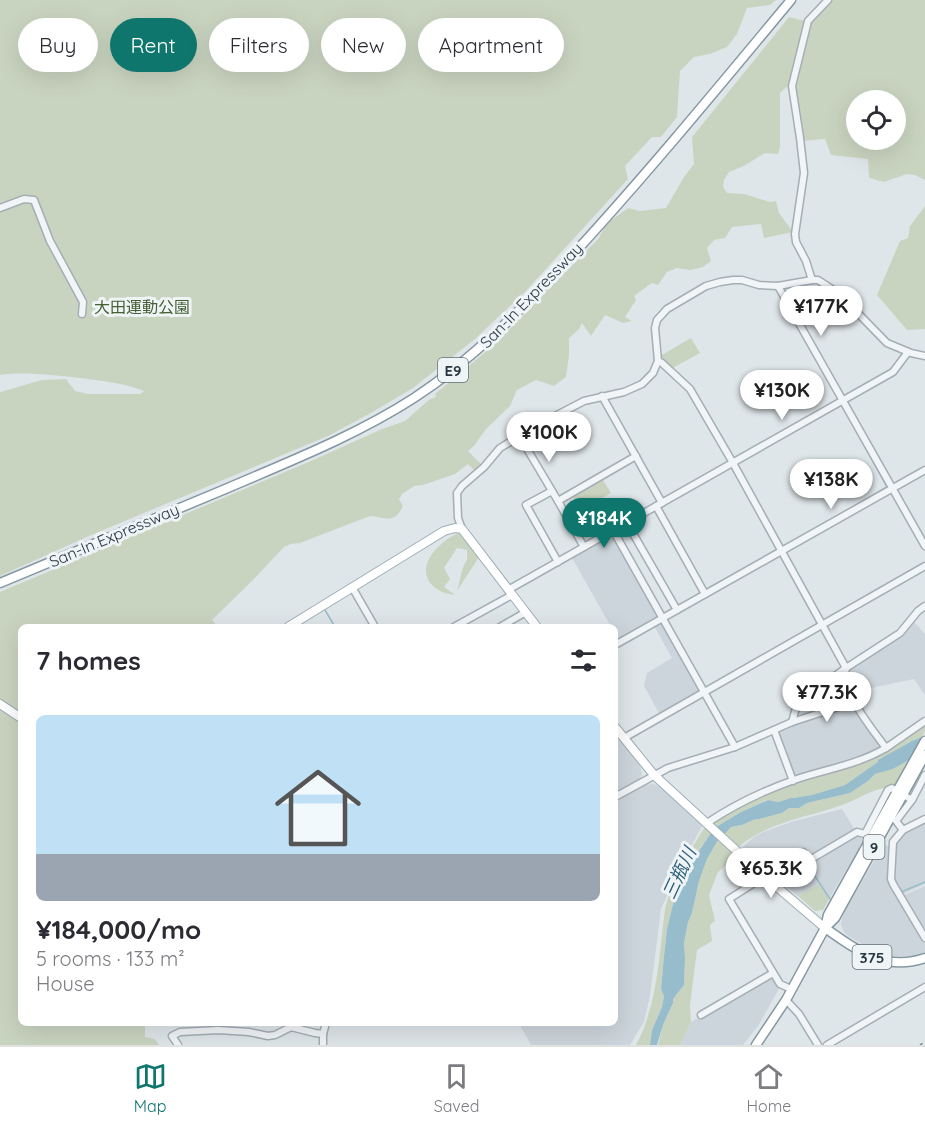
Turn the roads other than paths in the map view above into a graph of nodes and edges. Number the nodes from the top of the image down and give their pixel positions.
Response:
1 (791, 0) edge
2 (828, 0) edge
3 (0, 208) edge
4 (812, 280) junction
5 (778, 286) junction
6 (82, 314) dead end
7 (908, 352) junction
8 (925, 356) edge
9 (658, 361) junction
10 (602, 396) junction
11 (843, 400) junction
12 (520, 436) junction
13 (636, 456) junction
14 (733, 463) junction
15 (925, 470) edge
16 (892, 489) junction
17 (552, 491) junction
18 (558, 501) junction
19 (659, 505) junction
20 (627, 523) junction
21 (462, 529) junction
22 (613, 531) junction
23 (925, 546) edge
24 (584, 547) junction
25 (782, 552) junction
26 (558, 562) junction
27 (925, 566) edge
28 (0, 583) edge
29 (352, 587) junction
30 (510, 593) junction
31 (705, 594) junction
32 (925, 606) edge
33 (677, 610) junction
34 (526, 612) junction
35 (663, 618) junction
36 (293, 624) edge
37 (373, 624) edge
38 (459, 624) edge
39 (505, 624) edge
40 (535, 624) edge
41 (823, 625) junction
42 (618, 643) edge
43 (846, 668) junction
44 (704, 692) junction
45 (854, 702) junction
46 (0, 704) edge
47 (18, 716) edge
48 (792, 722) junction
49 (925, 722) edge
50 (774, 730) junction
51 (618, 731) edge
52 (624, 738) junction
53 (925, 741) edge
54 (735, 747) junction
55 (886, 748) junction
56 (925, 755) edge
57 (654, 775) junction
58 (925, 775) edge
59 (793, 781) junction
60 (900, 793) junction
61 (618, 795) edge
62 (912, 800) junction
63 (925, 819) edge
64 (708, 825) junction
65 (903, 830) junction
66 (877, 833) junction
67 (893, 842) junction
68 (764, 876) junction
69 (825, 928) junction
70 (925, 938) edge
71 (925, 958) edge
72 (774, 973) junction
73 (925, 987) edge
74 (791, 989) junction
75 (786, 1000) junction
76 (700, 1016) dead end
77 (324, 1026) edge
78 (320, 1034) junction
79 (178, 1045) edge
80 (323, 1045) edge
81 (756, 1045) edge
82 (818, 1045) edge
83 (827, 1045) edge

1 - 28 highway, San-In Expressway / E9
2 - 4 street
3 - 6 street
4 - 5 street
4 - 7 street
5 - 9 street
5 - 11 street
7 - 8 street
7 - 11 street
9 - 10 street
9 - 14 street
10 - 12 street
10 - 13 street
11 - 14 street
11 - 16 street
12 - 17 street
12 - 21 street
13 - 18 street
13 - 19 street
14 - 19 street
14 - 25 street
15 - 16 street
16 - 23 street
16 - 25 street
17 - 18 street
17 - 26 street
18 - 24 street
19 - 20 street
19 - 31 street
20 - 22 street
20 - 33 street
21 - 29 main road
21 - 30 main road
22 - 24 street
22 - 35 street
24 - 26 street
25 - 31 street
25 - 41 street
26 - 30 street
27 - 41 street
29 - 36 main road
29 - 37 street
30 - 34 main road
30 - 38 street
31 - 33 street
32 - 43 street
33 - 35 street
34 - 39 street
34 - 40 main road
35 - 42 street
35 - 44 street
41 - 43 street
41 - 44 street
43 - 45 street
43 - 48 street
44 - 52 street
44 - 54 street
45 - 48 street
45 - 55 street
46 - 47 main road
48 - 50 street
49 - 55 street
50 - 54 street
50 - 59 street
51 - 52 main road
52 - 57 main road
53 - 60 highway, 9
54 - 57 street
55 - 59 street
56 - 60 highway, 9
57 - 61 street
57 - 64 main road
58 - 62 street
59 - 64 street
60 - 62 street
60 - 66 highway, 9
60 - 68 street
62 - 65 street
63 - 65 street
64 - 68 main road
65 - 67 street
66 - 67 street
66 - 69 highway, 9
67 - 70 street
68 - 69 main road
68 - 72 street
69 - 71 highway, 375
69 - 74 highway, 9
72 - 74 street
72 - 76 street
73 - 83 street
74 - 75 highway, 9
75 - 81 highway, 9
75 - 82 street
77 - 78 street
78 - 79 street
78 - 80 street

